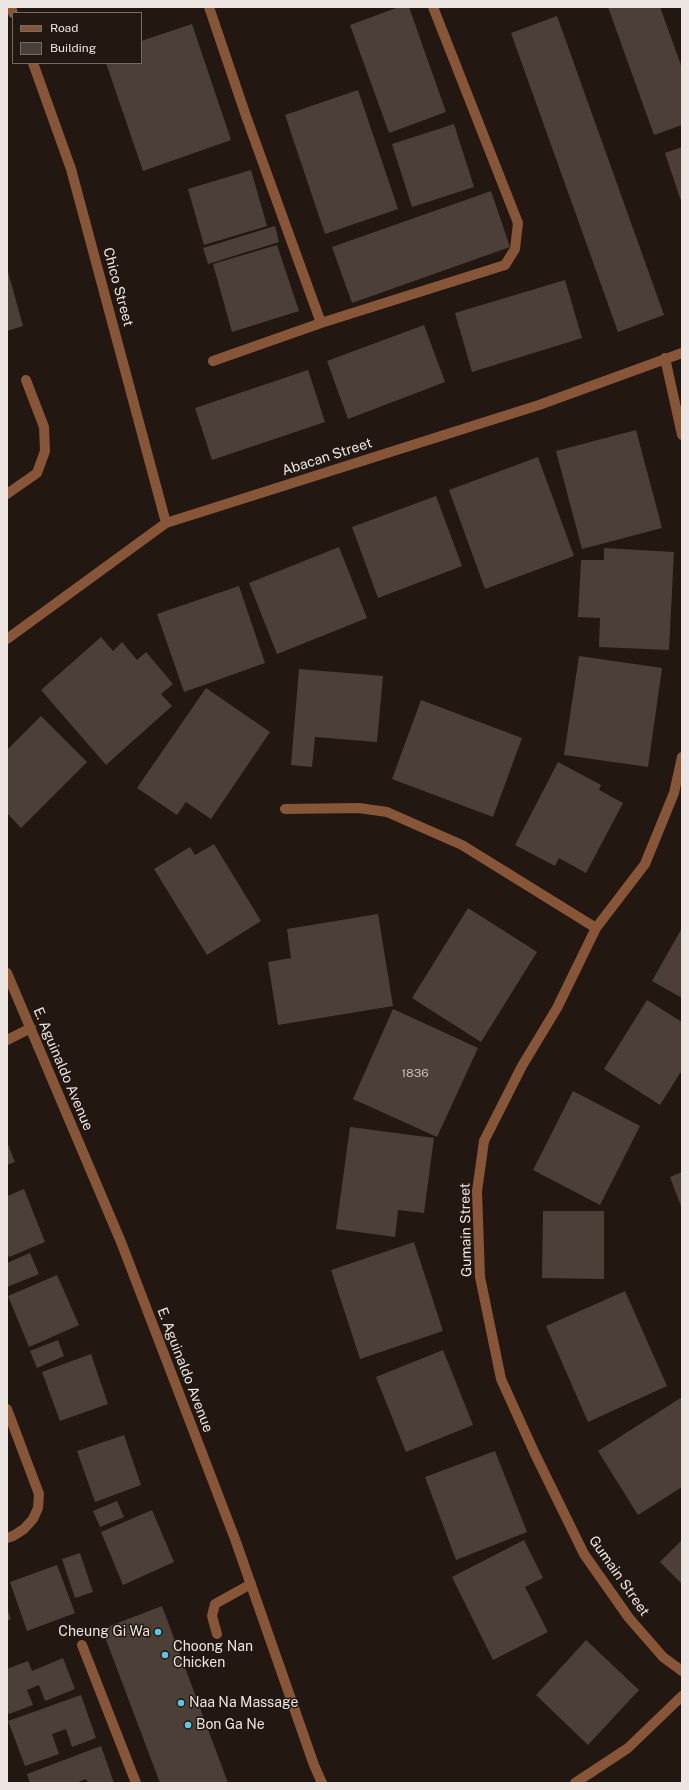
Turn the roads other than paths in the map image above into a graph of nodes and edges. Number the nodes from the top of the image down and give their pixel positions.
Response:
1 (209, 7) edge
2 (433, 7) edge
3 (32, 64) edge
4 (321, 323) junction
5 (682, 353) edge
6 (665, 358) junction
7 (213, 361) dead end
8 (26, 380) dead end
9 (682, 435) edge
10 (7, 494) edge
11 (166, 522) junction
12 (8, 637) edge
13 (682, 757) edge
14 (285, 809) dead end
15 (596, 928) junction
16 (7, 973) edge
17 (31, 1028) junction
18 (7, 1040) edge
19 (7, 1408) edge
20 (7, 1538) edge
21 (251, 1584) junction
22 (217, 1634) dead end
23 (82, 1645) dead end
24 (682, 1671) edge
25 (682, 1696) edge
26 (136, 1783) edge
27 (322, 1783) edge
28 (575, 1783) edge

1 - 4 street
2 - 4 street
3 - 11 street, Chico Street
4 - 7 street
5 - 6 street, Abacan Street
6 - 9 street
6 - 11 street, Abacan Street
8 - 10 street
11 - 12 street, Abacan Street
13 - 15 street, Gumain Street
14 - 15 street
15 - 24 street, Gumain Street
16 - 17 street, E. Aguinaldo Avenue
17 - 18 street
17 - 21 street, E. Aguinaldo Avenue
19 - 20 street
21 - 22 street
21 - 27 street, E. Aguinaldo Avenue
23 - 26 street
25 - 28 street

